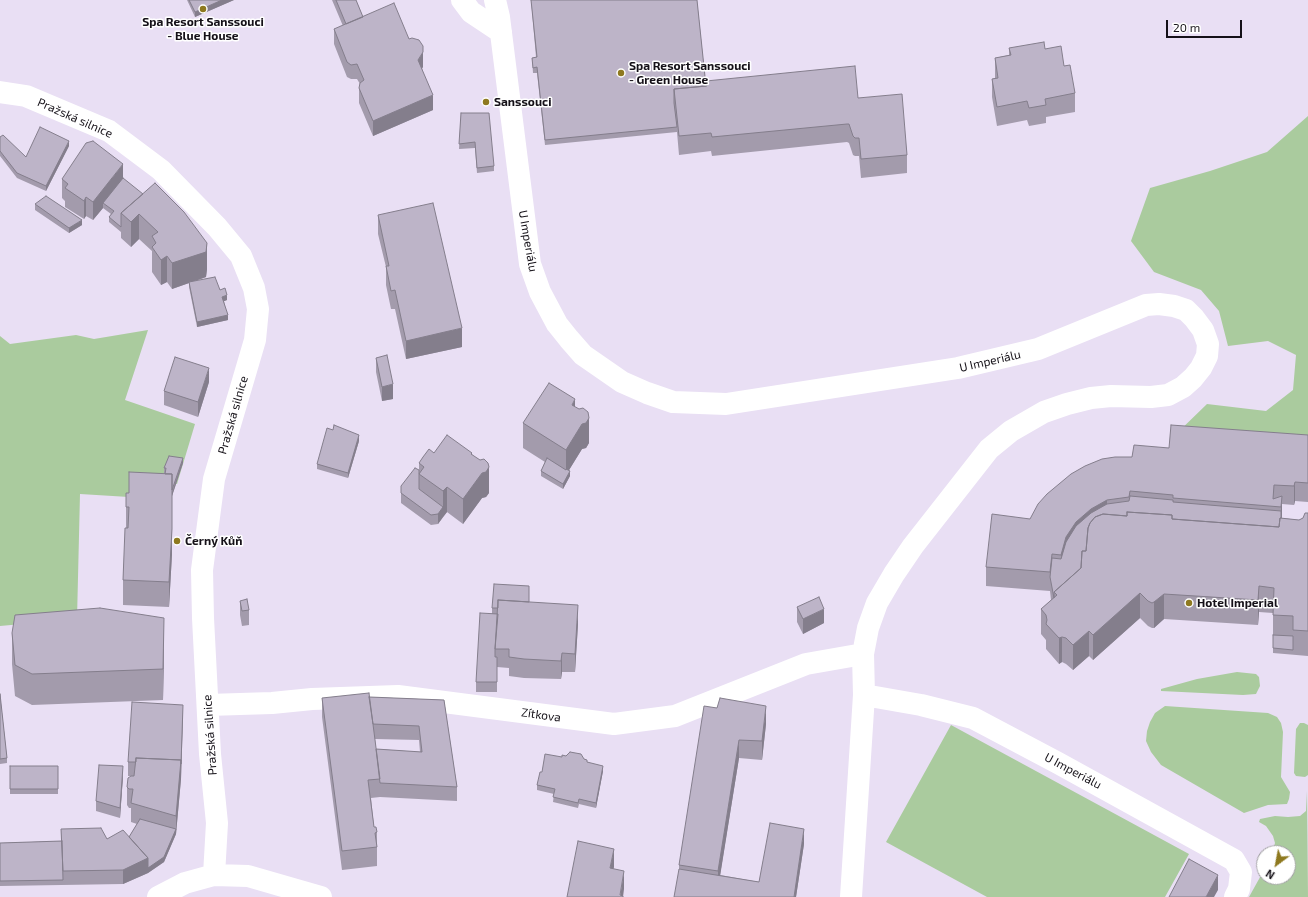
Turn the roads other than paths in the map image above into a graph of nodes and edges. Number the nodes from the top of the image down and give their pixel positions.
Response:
1 (462, 0) edge
2 (496, 0) edge
3 (501, 32) junction
4 (0, 92) edge
5 (863, 654) junction
6 (864, 695) junction
7 (208, 705) junction
8 (214, 875) junction
9 (158, 897) edge
10 (321, 897) edge
11 (851, 897) edge
12 (1235, 897) edge

1 - 3 street
2 - 3 street, U Imperiálu
3 - 5 street, U Imperiálu
4 - 7 street, Pražská silnice
5 - 6 street, U Imperiálu
5 - 7 street, Zítkova
6 - 11 street, U Imperiálu
6 - 12 street, U Imperiálu
7 - 8 street, Pražská silnice
8 - 9 street
8 - 10 street

